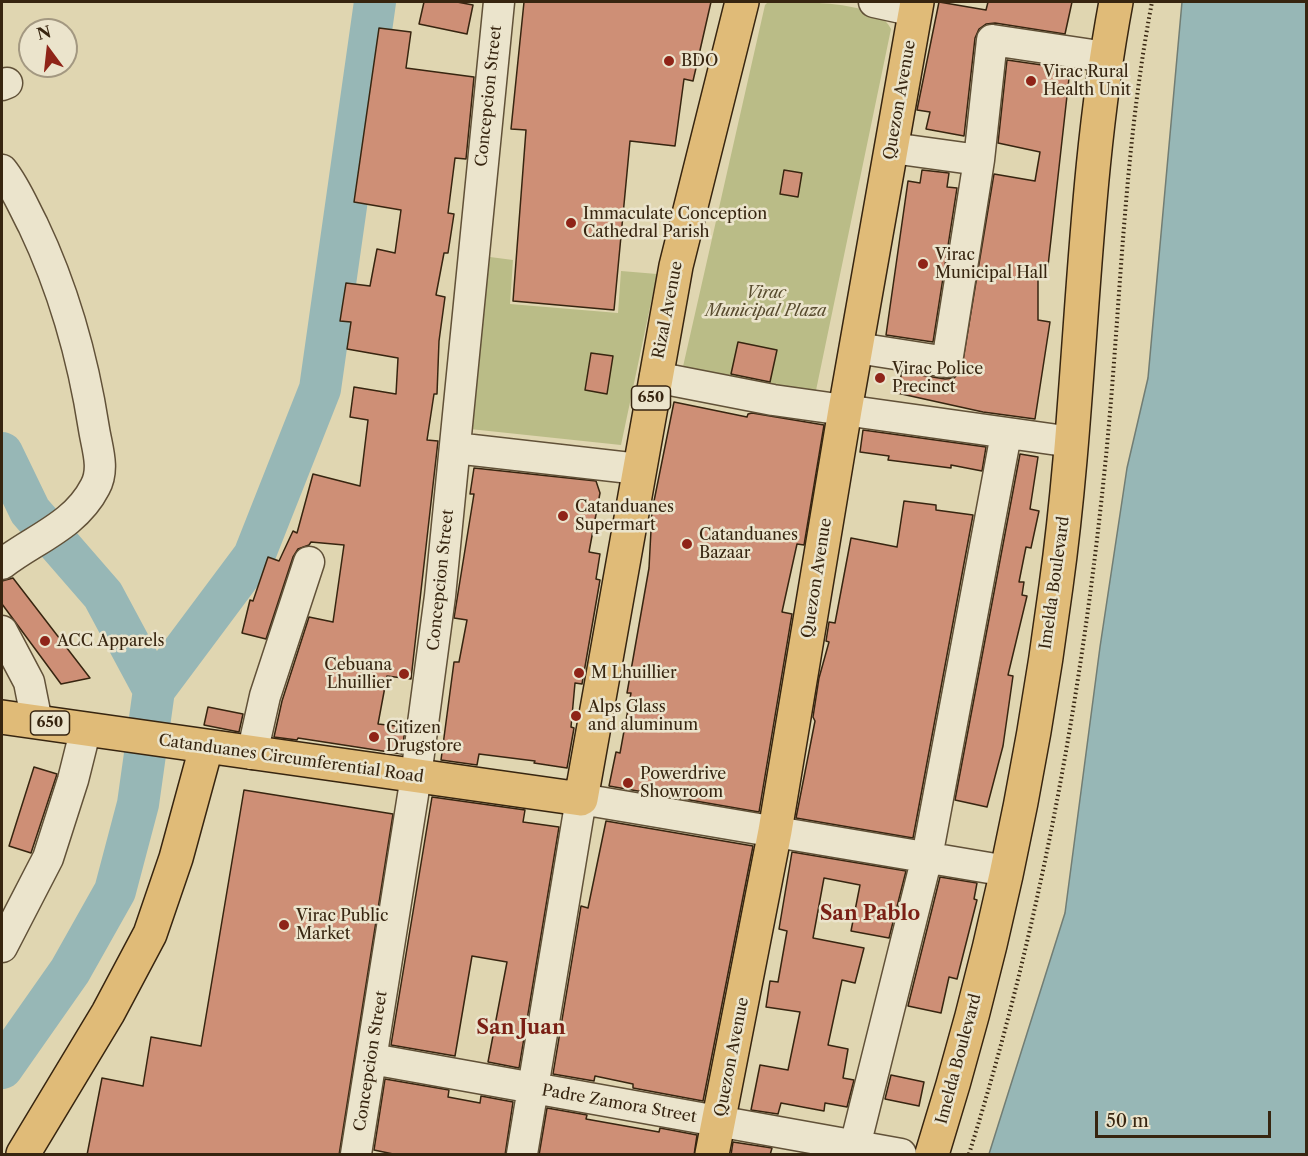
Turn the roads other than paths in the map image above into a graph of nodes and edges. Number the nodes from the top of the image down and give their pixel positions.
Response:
1 (499, 2) edge
2 (742, 2) edge
3 (874, 2) edge
4 (1116, 2) edge
5 (916, 7) edge
6 (1106, 57) junction
7 (892, 148) junction
8 (979, 160) junction
9 (2, 170) edge
10 (857, 348) junction
11 (655, 377) junction
12 (845, 410) junction
13 (1006, 434) junction
14 (1072, 442) junction
15 (455, 448) junction
16 (639, 469) junction
17 (4, 562) edge
18 (309, 562) dead end
19 (2, 631) edge
20 (2, 717) edge
21 (37, 722) junction
22 (92, 730) junction
23 (193, 746) junction
24 (252, 754) junction
25 (416, 776) junction
26 (581, 800) junction
27 (776, 831) junction
28 (927, 857) junction
29 (1007, 871) junction
30 (2, 946) edge
31 (372, 1059) junction
32 (533, 1089) junction
33 (719, 1121) junction
34 (855, 1150) edge
35 (23, 1155) edge
36 (356, 1155) edge
37 (522, 1155) edge
38 (712, 1155) edge
39 (901, 1155) edge
40 (932, 1155) edge

1 - 15 street, Concepcion Street
2 - 11 main road, Rizal Avenue / 650
3 - 5 street
4 - 6 main road, Imelda Boulevard
5 - 7 main road, Quezon Avenue
6 - 8 street
6 - 14 main road, Imelda Boulevard
7 - 8 street
7 - 10 main road, Quezon Avenue
8 - 10 street
9 - 17 street
10 - 12 main road, Quezon Avenue
11 - 12 street
11 - 16 main road, Rizal Avenue / 650
12 - 13 street
12 - 27 main road, Quezon Avenue
13 - 14 street
13 - 28 street
14 - 29 main road, Imelda Boulevard
15 - 16 street
15 - 25 street, Concepcion Street
16 - 26 main road, Rizal Avenue / 650
18 - 24 street
19 - 21 street
20 - 21 main road, Catanduanes Circumferential Road / 650
21 - 22 main road, Catanduanes Circumferential Road / 650
22 - 23 main road, Catanduanes Circumferential Road / 650
22 - 30 street
23 - 24 main road, Catanduanes Circumferential Road / 650
23 - 35 main road
24 - 25 main road, Catanduanes Circumferential Road / 650
25 - 26 main road, Catanduanes Circumferential Road / 650
25 - 31 street, Concepcion Street
26 - 27 street
26 - 32 street
27 - 28 street
27 - 33 main road, Quezon Avenue
28 - 29 street
28 - 34 street
29 - 40 main road, Imelda Boulevard
31 - 32 street, Padre Zamora Street
31 - 36 street, Concepcion Street
32 - 33 street, Padre Zamora Street
32 - 37 street
33 - 34 street, Padre Zamora Street
33 - 38 main road, Quezon Avenue
34 - 39 street, Padre Zamora Street

